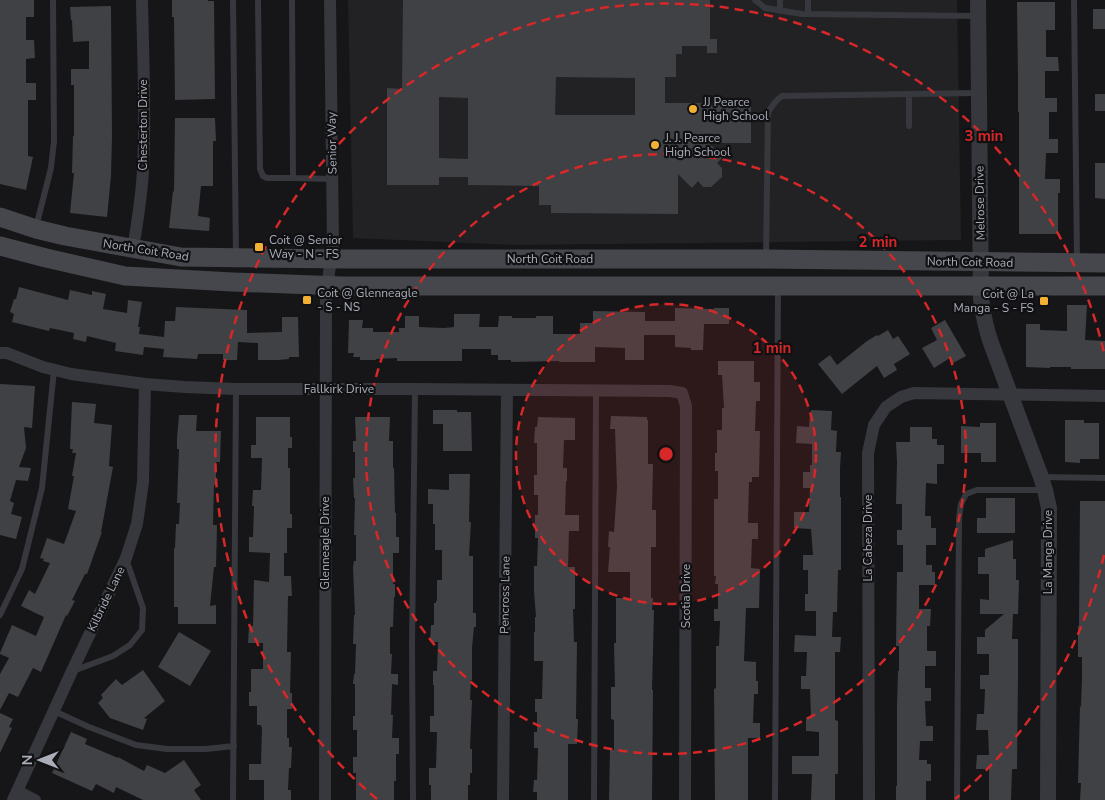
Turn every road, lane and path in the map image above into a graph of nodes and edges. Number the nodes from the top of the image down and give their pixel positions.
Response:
1 (53, 0) edge
2 (142, 0) edge
3 (233, 0) edge
4 (258, 0) edge
5 (292, 0) edge
6 (330, 0) edge
7 (755, 0) edge
8 (780, 0) edge
9 (808, 0) edge
10 (1074, 0) edge
11 (978, 8) edge
12 (780, 11) junction
13 (808, 14) junction
14 (979, 93) junction
15 (909, 94) junction
16 (909, 126) dead end
17 (294, 178) junction
18 (332, 179) junction
19 (0, 217) edge
20 (36, 229) junction
21 (0, 246) edge
22 (133, 249) junction
23 (236, 258) junction
24 (330, 259) junction
25 (766, 259) junction
26 (981, 262) junction
27 (1077, 264) junction
28 (1105, 264) edge
29 (778, 285) junction
30 (981, 285) junction
31 (327, 286) junction
32 (1105, 286) edge
33 (0, 353) edge
34 (54, 370) junction
35 (145, 384) junction
36 (236, 389) junction
37 (326, 389) junction
38 (415, 389) junction
39 (507, 390) junction
40 (596, 390) junction
41 (682, 393) joint
42 (1010, 394) junction
43 (1105, 396) edge
44 (1105, 478) edge
45 (1043, 484) junction
46 (126, 558) junction
47 (0, 615) edge
48 (72, 671) junction
49 (54, 711) junction
50 (234, 746) junction
51 (15, 796) edge
52 (35, 800) edge
53 (233, 800) edge
54 (325, 800) edge
55 (413, 800) edge
56 (503, 800) edge
57 (594, 800) edge
58 (685, 800) edge
59 (775, 800) edge
60 (869, 800) edge
61 (957, 800) edge
62 (1048, 800) edge

1 - 20 lane
2 - 22 street, Chesterton Drive
3 - 23 lane
4 - 17 lane
5 - 17 lane
6 - 18 street, Senior Way
7 - 12 lane
8 - 12 lane
9 - 13 lane
10 - 27 lane
11 - 13 lane
11 - 14 street, Melrose Drive
12 - 13 lane
14 - 15 lane
14 - 26 street, Melrose Drive
15 - 16 lane
15 - 25 lane
17 - 18 lane
18 - 24 street, Senior Way
19 - 20 main road, North Coit Road
20 - 22 main road, North Coit Road
21 - 31 main road, North Coit Road
22 - 23 main road, North Coit Road
23 - 24 main road, North Coit Road
24 - 25 main road, North Coit Road
24 - 31 street, Senior Way
25 - 26 main road, North Coit Road
26 - 27 main road, North Coit Road
26 - 30 street, Melrose Drive
27 - 28 main road, North Coit Road
29 - 30 main road, North Coit Road
29 - 31 main road, North Coit Road
29 - 59 lane
30 - 32 main road, North Coit Road
30 - 42 street, La Manga Drive
31 - 37 street, Glenneagle Drive
33 - 34 street, Fallkirk Drive
34 - 35 street, Fallkirk Drive
34 - 47 lane
35 - 36 street, Fallkirk Drive
35 - 46 street, Kilbride Lane
36 - 37 street, Fallkirk Drive
36 - 50 lane
37 - 38 street, Fallkirk Drive
37 - 54 street, Glenneagle Drive
38 - 39 street, Fallkirk Drive
38 - 55 lane
39 - 40 street, Fallkirk Drive
39 - 56 street, Pencross Lane
40 - 41 street, Fallkirk Drive
40 - 57 lane
41 - 58 street, Scotia Drive
42 - 43 street, La Cabeza Drive
42 - 45 street, La Manga Drive
42 - 60 street, La Cabeza Drive
44 - 45 lane
45 - 61 lane
45 - 62 street, La Manga Drive
46 - 48 street, Kilbride Lane
46 - 48 lane
48 - 49 street, Kilbride Lane
49 - 50 lane
49 - 51 street, Kilbride Lane
50 - 53 lane
51 - 52 street

